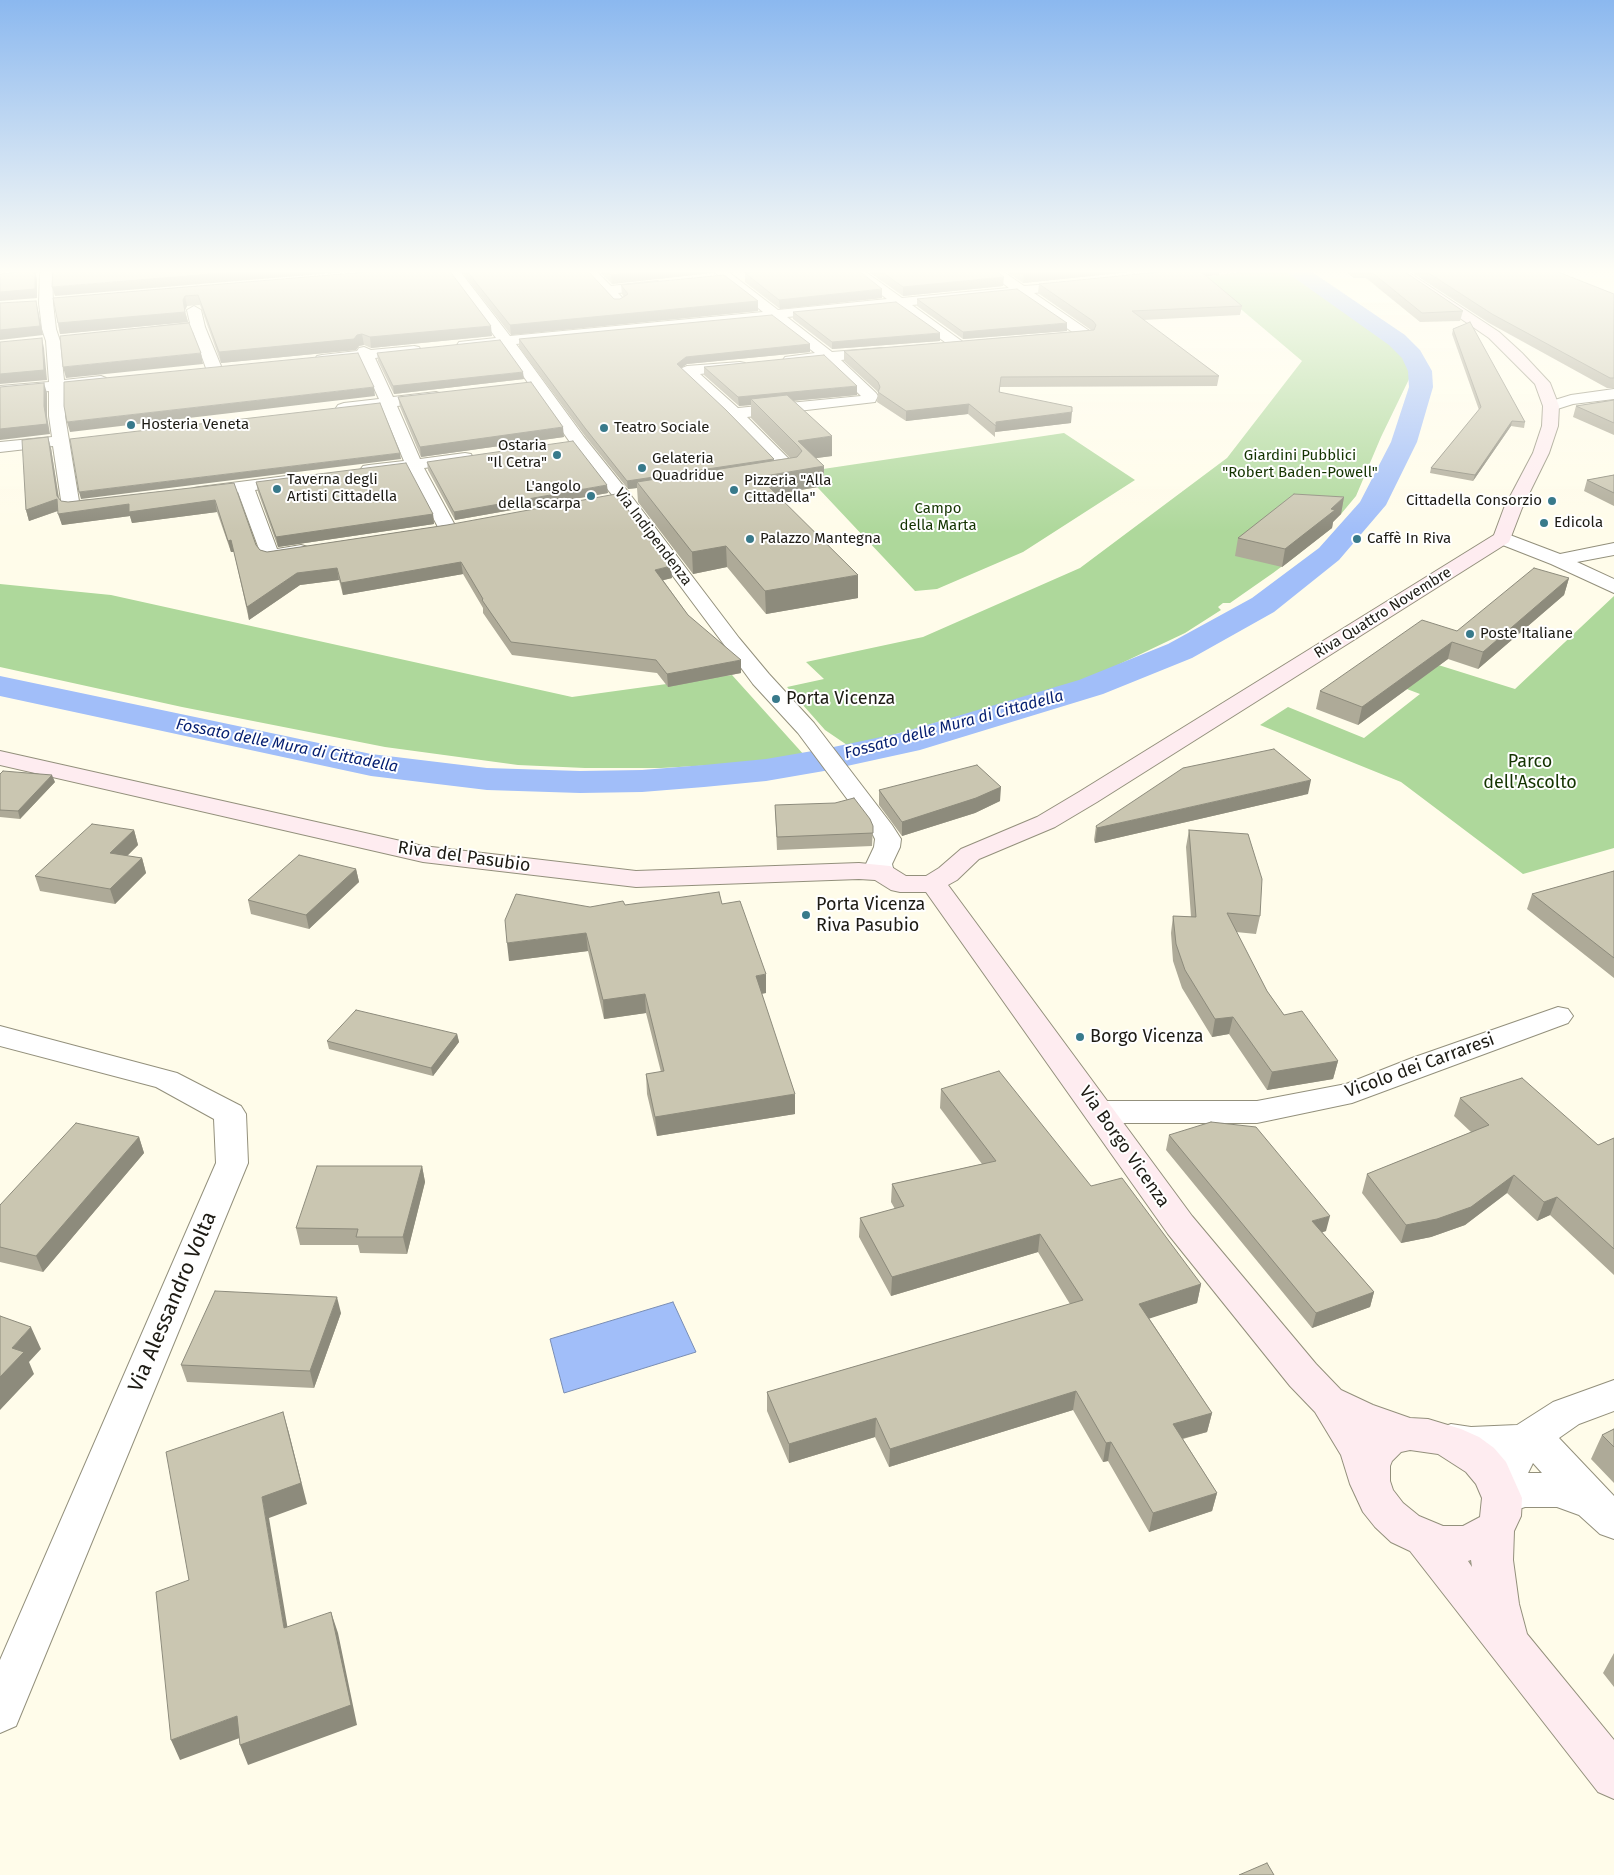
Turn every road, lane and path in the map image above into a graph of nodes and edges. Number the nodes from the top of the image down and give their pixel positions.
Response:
1 (58, 358) edge
2 (210, 358) edge
3 (334, 358) edge
4 (367, 358) edge
5 (519, 358) edge
6 (814, 358) edge
7 (830, 358) edge
8 (1517, 358) edge
9 (309, 361) edge
10 (772, 362) edge
11 (753, 364) edge
12 (234, 369) edge
13 (215, 371) junction
14 (196, 372) edge
15 (113, 380) edge
16 (538, 384) junction
17 (57, 386) junction
18 (519, 387) edge
19 (0, 391) edge
20 (1614, 394) edge
21 (454, 395) edge
22 (388, 404) junction
23 (1551, 406) junction
24 (329, 410) edge
25 (734, 413) junction
26 (80, 438) edge
27 (61, 440) junction
28 (578, 442) junction
29 (559, 444) edge
30 (0, 448) edge
31 (483, 455) edge
32 (414, 465) junction
33 (351, 473) edge
34 (772, 474) edge
35 (313, 478) edge
36 (245, 486) junction
37 (187, 494) edge
38 (118, 503) edge
39 (468, 525) edge
40 (448, 529) junction
41 (429, 532) edge
42 (1502, 538) junction
43 (1614, 548) edge
44 (317, 549) edge
45 (1558, 560) junction
46 (1614, 587) edge
47 (0, 758) edge
48 (881, 872) junction
49 (933, 883) junction
50 (1558, 1016) dead end
51 (0, 1036) edge
52 (1099, 1112) junction
53 (1614, 1395) edge
54 (1328, 1401) junction
55 (1410, 1434) junction
56 (1528, 1438) junction
57 (1447, 1440) junction
58 (1370, 1484) junction
59 (1498, 1506) junction
60 (1604, 1512) edge
61 (1424, 1538) junction
62 (1508, 1642) junction
63 (0, 1710) edge
64 (1614, 1776) edge

1 - 17 street
2 - 13 street
3 - 9 street
4 - 22 street
5 - 16 street, Via Indipendenza
6 - 10 street
7 - 25 street
8 - 23 street
11 - 25 street
12 - 13 street
13 - 14 street
15 - 17 street
16 - 18 street
16 - 28 street, Via Indipendenza
17 - 19 street
17 - 27 street
20 - 23 street
21 - 22 street
22 - 24 street
22 - 32 street
23 - 42 street
25 - 34 street
26 - 27 street
27 - 30 street
27 - 38 street
28 - 29 street
28 - 48 street, Via Indipendenza
31 - 32 street
32 - 33 street
32 - 40 street
35 - 36 street
36 - 37 street
36 - 44 street
39 - 40 street
40 - 41 street
42 - 45 street
42 - 49 street, Riva Quattro Novembre
43 - 45 street
45 - 46 street
47 - 48 street, Riva del Pasubio
48 - 49 street
49 - 52 street, Via Borgo Vicenza
50 - 52 street, Vicolo dei Carraresi
51 - 63 street, Via Alessandro Volta
52 - 54 street, Via Borgo Vicenza
53 - 56 street
54 - 55 street, Via Borgo Vicenza
54 - 58 street, Via Borgo Vicenza
55 - 57 street, Via Borgo Vicenza
55 - 58 street, Via Borgo Vicenza
56 - 57 street
56 - 59 street
56 - 60 street
57 - 59 street, Via Borgo Vicenza
58 - 61 street, Via Borgo Vicenza
59 - 60 street
59 - 61 street, Via Borgo Vicenza
59 - 62 street, Via Borgo Vicenza
61 - 62 street, Via Borgo Vicenza
62 - 64 street, Via Borgo Vicenza

